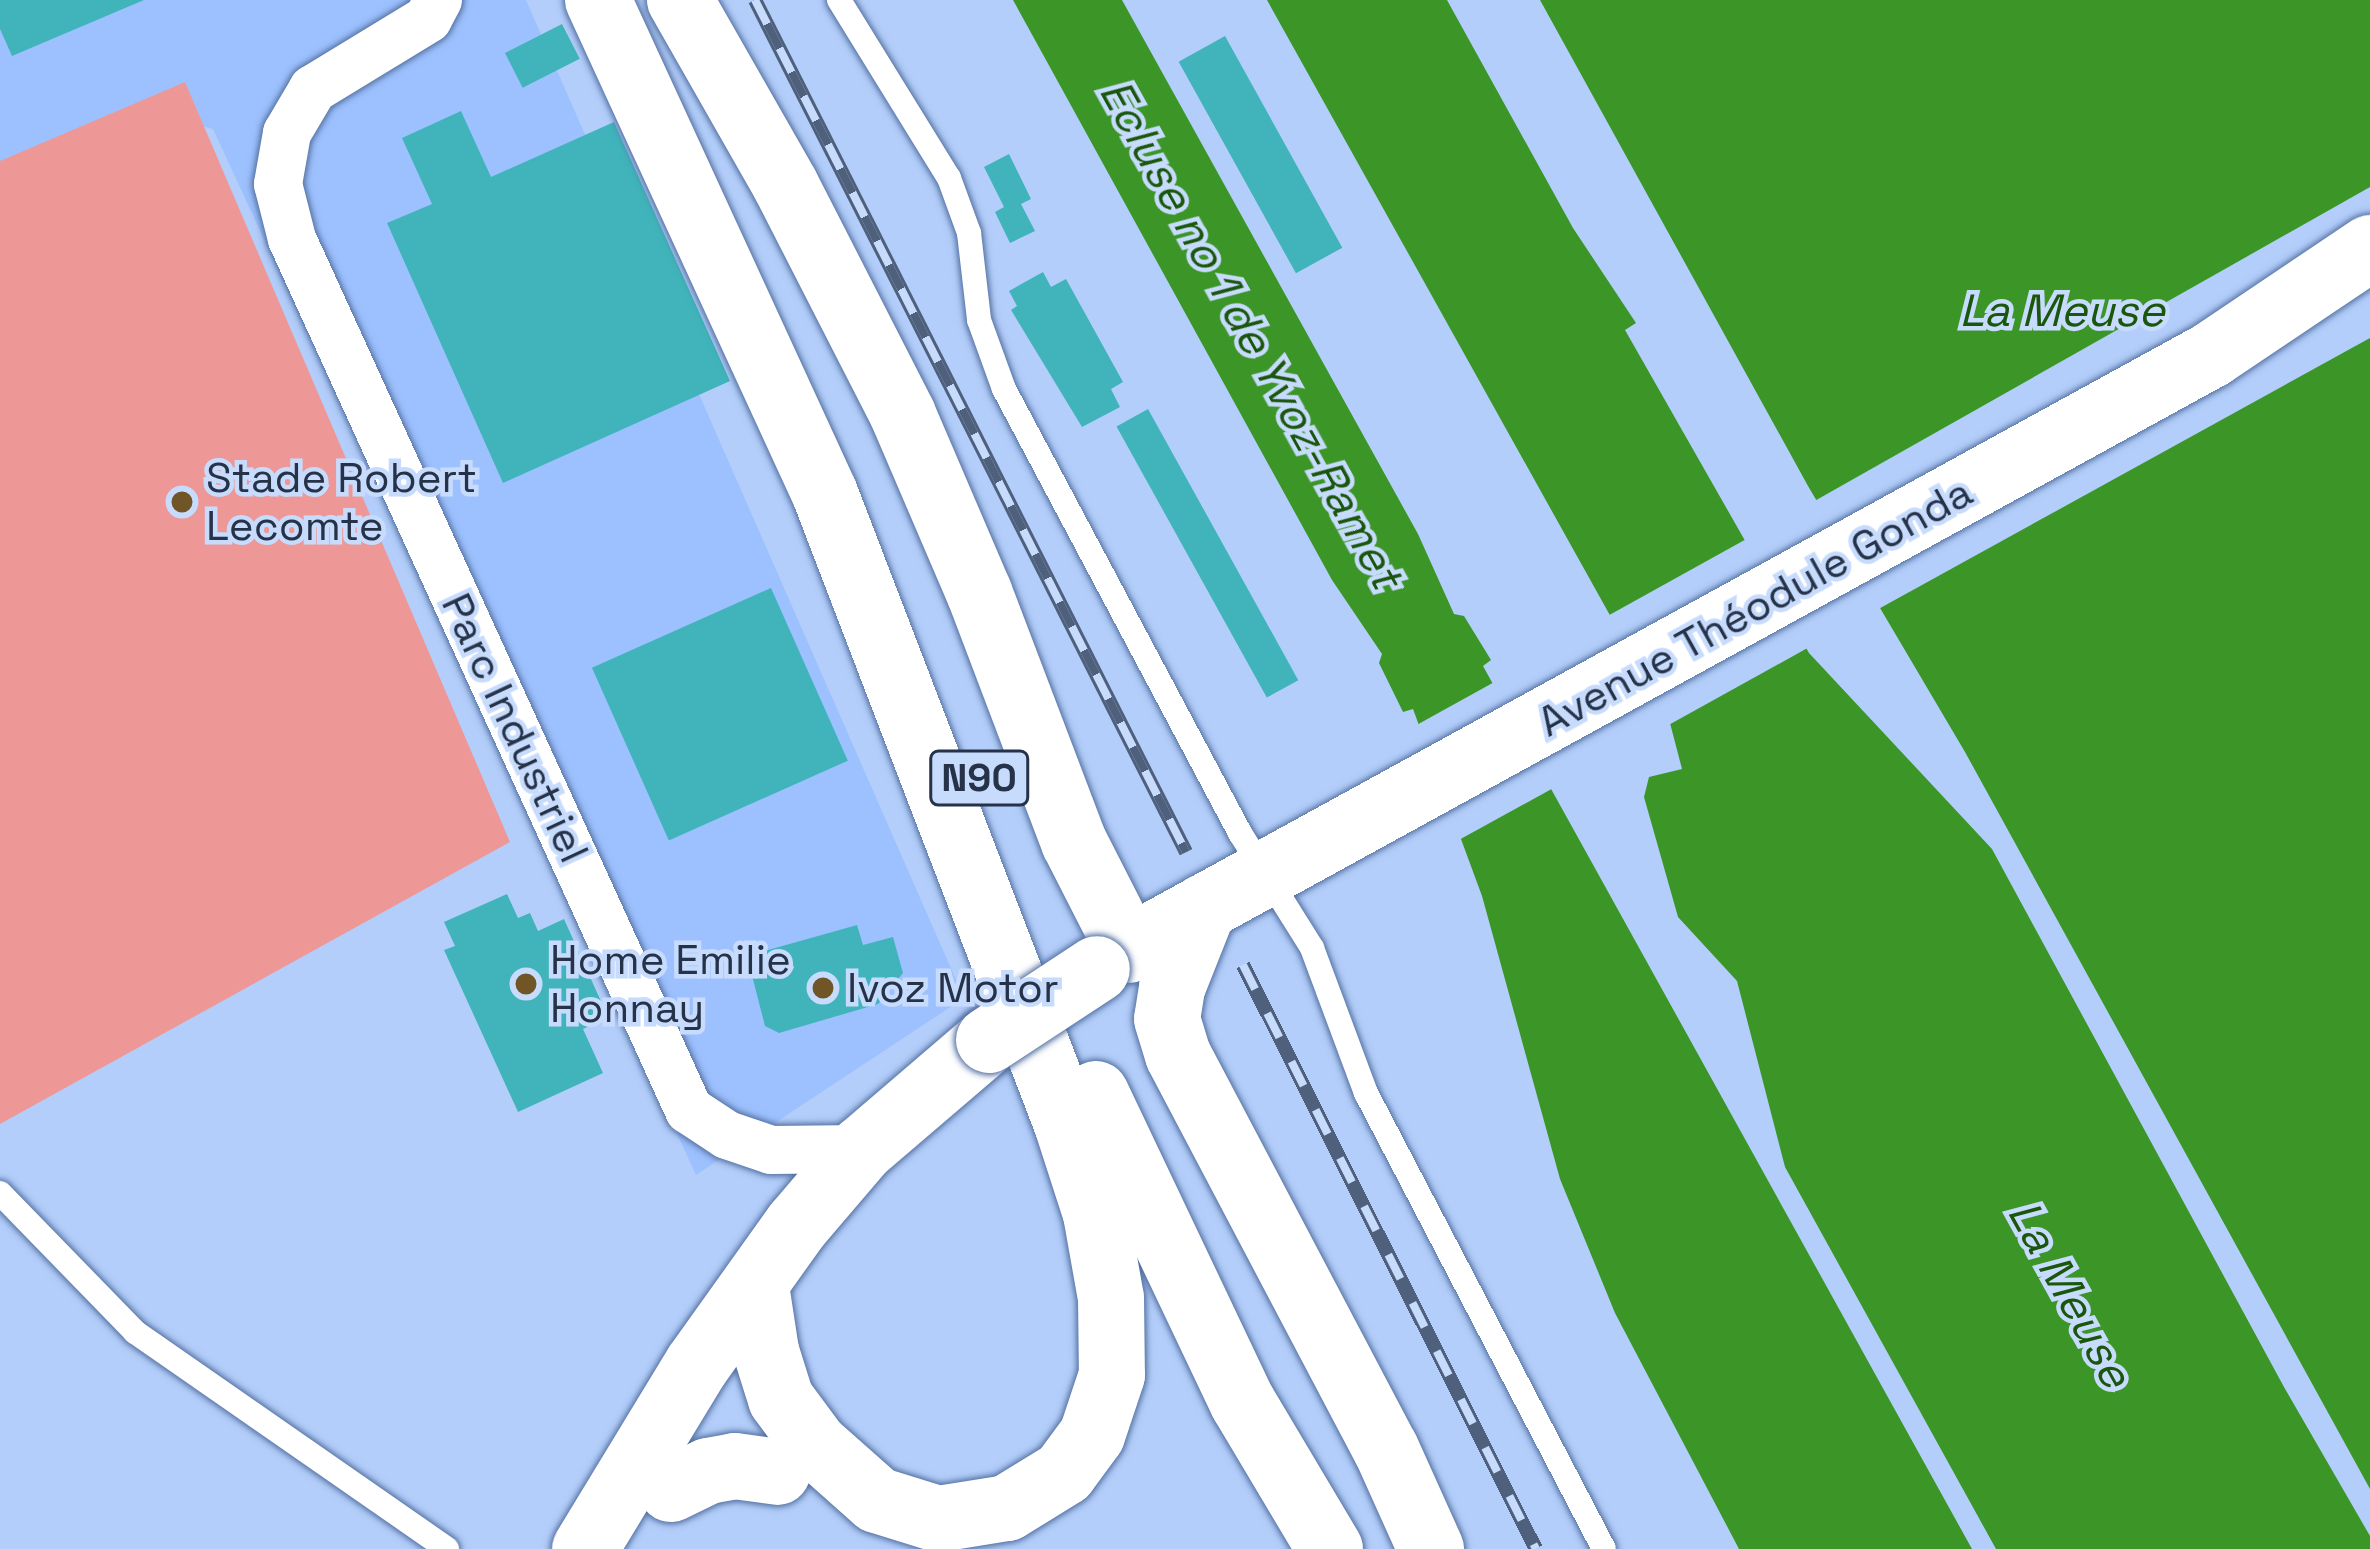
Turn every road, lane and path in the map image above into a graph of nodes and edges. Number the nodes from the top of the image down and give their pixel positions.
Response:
1 (437, 0) edge
2 (598, 0) edge
3 (641, 0) edge
4 (680, 0) edge
5 (839, 0) edge
6 (2370, 248) edge
7 (1264, 876) junction
8 (1204, 907) junction
9 (1113, 959) junction
10 (1067, 1124) junction
11 (862, 1149) junction
12 (0, 1193) edge
13 (743, 1305) junction
14 (778, 1472) junction
15 (671, 1489) junction
16 (447, 1549) edge
17 (585, 1549) edge
18 (633, 1549) edge
19 (892, 1549) edge
20 (1295, 1549) edge
21 (1330, 1549) edge
22 (1431, 1549) edge
23 (1604, 1549) edge

1 - 11 street, Parc Industriel
2 - 10 main road, N90
3 - 21 main road, N90
4 - 9 main road
5 - 7 lane
6 - 7 main road, Avenue Théodule Gonda
7 - 8 main road, Avenue Théodule Gonda
7 - 23 lane
8 - 9 main road, Avenue Théodule Gonda
8 - 22 main road
9 - 11 main road, Avenue Théodule Gonda, bridge
10 - 13 main road
10 - 20 main road, N90
11 - 13 main road, Avenue Théodule Gonda
12 - 16 lane
13 - 14 main road
13 - 15 main road, Avenue Théodule Gonda
13 - 17 main road, Avenue Théodule Gonda
14 - 15 main road
14 - 19 main road
15 - 18 main road, Avenue Théodule Gonda

